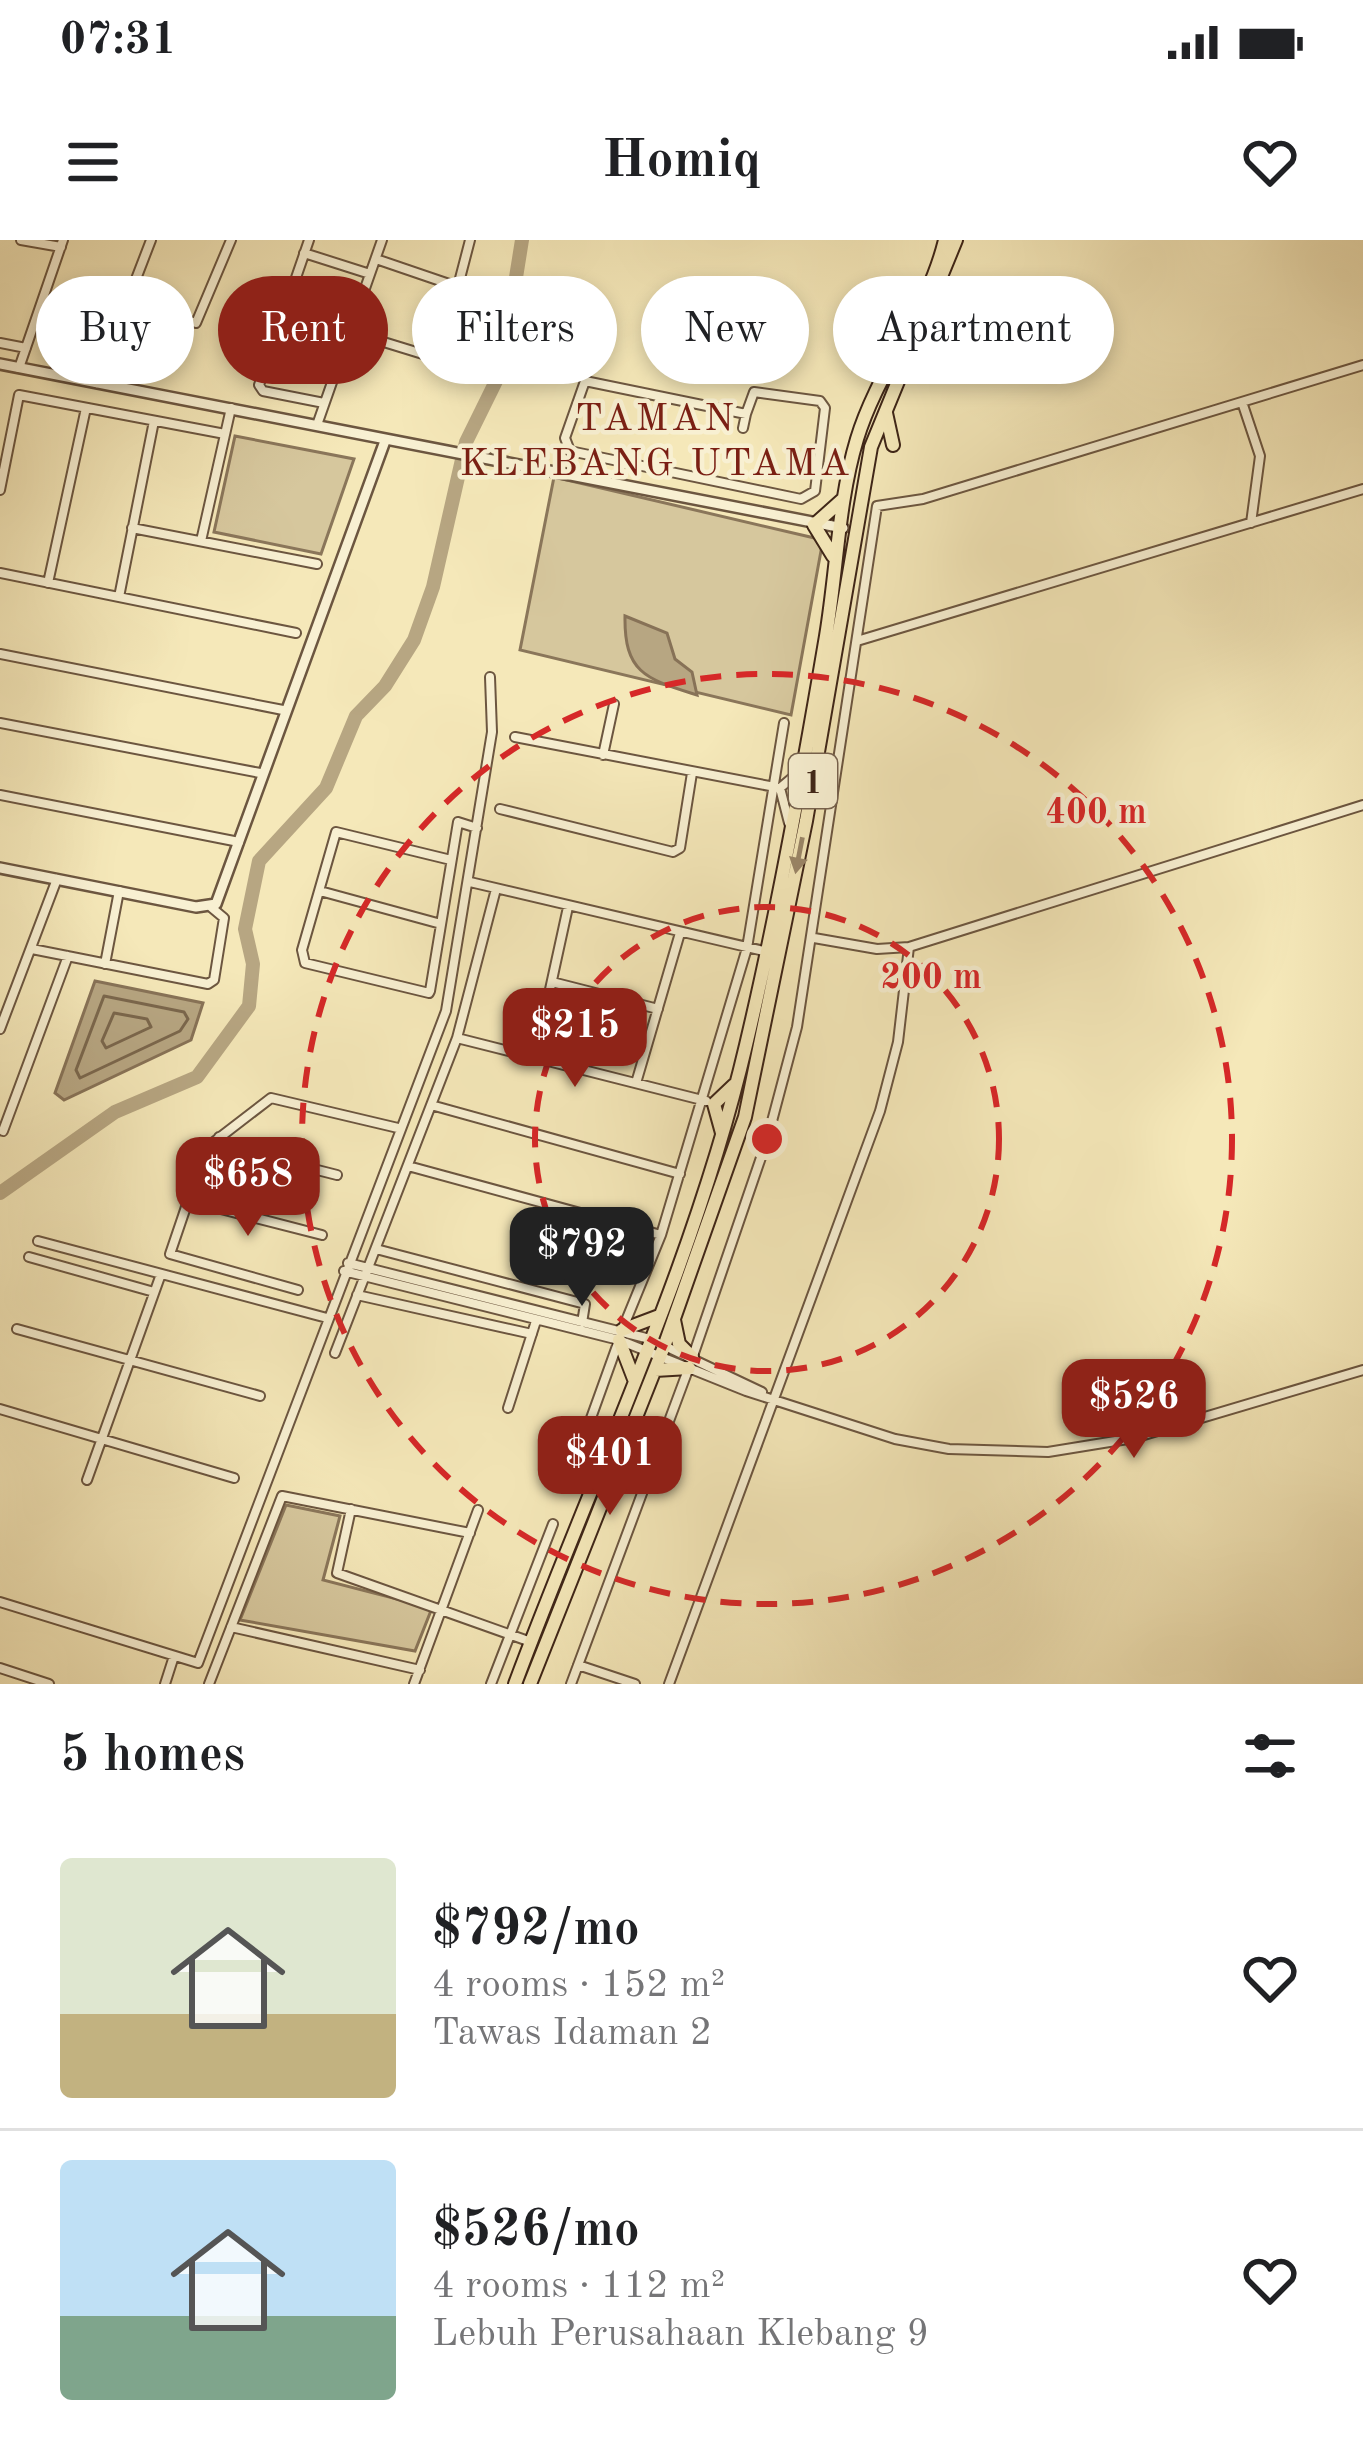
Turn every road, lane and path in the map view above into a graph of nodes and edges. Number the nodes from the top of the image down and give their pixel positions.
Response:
1 (21, 240) edge
2 (151, 240) edge
3 (231, 240) edge
4 (309, 240) edge
5 (382, 240) edge
6 (470, 240) edge
7 (945, 240) edge
8 (956, 240) edge
9 (62, 244) edge
10 (304, 254) junction
11 (376, 259) junction
12 (370, 274) joint
13 (136, 276) edge
14 (428, 276) edge
15 (461, 276) edge
16 (194, 322) edge
17 (0, 344) edge
18 (26, 348) junction
19 (0, 364) edge
20 (1363, 364) edge
21 (19, 368) junction
22 (36, 371) edge
23 (101, 384) edge
24 (331, 384) edge
25 (324, 403) junction
26 (1243, 405) junction
27 (86, 408) junction
28 (231, 408) junction
29 (886, 412) junction
30 (746, 413) junction
31 (154, 421) junction
32 (317, 425) junction
33 (743, 428) dead end
34 (225, 434) junction
35 (385, 440) junction
36 (893, 446) dead end
37 (660, 470) junction
38 (1363, 489) edge
39 (0, 490) edge
40 (655, 490) junction
41 (853, 493) junction
42 (1251, 523) junction
43 (814, 525) junction
44 (133, 528) junction
45 (842, 528) junction
46 (201, 541) junction
47 (317, 564) dead end
48 (835, 564) junction
49 (0, 573) edge
50 (48, 583) junction
51 (119, 597) junction
52 (840, 616) junction
53 (296, 632) dead end
54 (857, 641) junction
55 (0, 654) edge
56 (490, 677) dead end
57 (614, 704) dead end
58 (283, 710) junction
59 (0, 723) edge
60 (784, 723) dead end
61 (514, 737) dead end
62 (603, 755) junction
63 (799, 772) junction
64 (260, 773) junction
65 (692, 773) junction
66 (775, 787) junction
67 (0, 795) edge
68 (1363, 805) edge
69 (500, 809) dead end
70 (789, 824) junction
71 (477, 827) junction
72 (239, 842) junction
73 (452, 860) junction
74 (0, 868) edge
75 (57, 879) junction
76 (470, 881) junction
77 (496, 890) junction
78 (119, 891) junction
79 (320, 891) junction
80 (568, 907) junction
81 (212, 908) junction
82 (440, 926) junction
83 (460, 932) junction
84 (680, 933) junction
85 (814, 938) junction
86 (909, 946) junction
87 (747, 948) junction
88 (32, 949) junction
89 (764, 951) junction
90 (68, 956) junction
91 (105, 964) junction
92 (552, 982) junction
93 (658, 1009) junction
94 (0, 1029) edge
95 (457, 1038) junction
96 (535, 1058) junction
97 (738, 1080) junction
98 (754, 1082) junction
99 (636, 1083) junction
100 (709, 1102) junction
101 (431, 1105) junction
102 (730, 1109) junction
103 (398, 1127) junction
104 (3, 1131) edge
105 (723, 1136) junction
106 (219, 1137) junction
107 (738, 1140) junction
108 (408, 1166) junction
109 (680, 1174) junction
110 (337, 1175) dead end
111 (186, 1200) junction
112 (322, 1235) dead end
113 (661, 1235) junction
114 (38, 1241) dead end
115 (376, 1249) junction
116 (29, 1257) dead end
117 (346, 1267) junction
118 (367, 1273) junction
119 (160, 1274) junction
120 (494, 1280) junction
121 (298, 1290) dead end
122 (154, 1292) junction
123 (357, 1295) junction
124 (488, 1304) junction
125 (659, 1316) junction
126 (326, 1318) junction
127 (674, 1319) junction
128 (536, 1322) junction
129 (582, 1322) junction
130 (17, 1329) dead end
131 (532, 1334) junction
132 (621, 1335) junction
133 (655, 1347) junction
134 (334, 1353) dead end
135 (130, 1360) junction
136 (691, 1363) junction
137 (655, 1370) junction
138 (1363, 1370) edge
139 (634, 1381) junction
140 (260, 1396) dead end
141 (773, 1398) junction
142 (508, 1408) dead end
143 (0, 1409) edge
144 (586, 1432) dead end
145 (101, 1440) junction
146 (234, 1478) dead end
147 (87, 1480) dead end
148 (351, 1509) junction
149 (478, 1510) dead end
150 (553, 1524) dead end
151 (470, 1534) junction
152 (0, 1602) edge
153 (443, 1606) junction
154 (231, 1627) junction
155 (509, 1634) junction
156 (531, 1642) junction
157 (174, 1656) junction
158 (578, 1665) junction
159 (0, 1668) edge
160 (420, 1670) junction
161 (49, 1684) edge
162 (165, 1684) edge
163 (209, 1684) edge
164 (414, 1684) edge
165 (491, 1684) edge
166 (515, 1684) edge
167 (530, 1684) edge
168 (571, 1684) edge
169 (635, 1684) edge
170 (670, 1684) edge

1 - 9 street
2 - 13 street
3 - 16 street
4 - 10 street
5 - 11 street
6 - 15 street
7 - 41 highway, 1
8 - 29 highway, 1
9 - 18 street
10 - 12 street
10 - 25 street
11 - 12 street
11 - 14 street
17 - 18 street
18 - 21 street
19 - 21 street
20 - 26 street
21 - 22 street
23 - 28 street
24 - 25 street
25 - 32 street
26 - 42 street
26 - 54 street
27 - 31 street
27 - 39 street
27 - 50 street
28 - 32 street
28 - 34 street
29 - 36 highway
29 - 41 highway, 1
30 - 33 street
30 - 37 street
30 - 37 street
31 - 34 street
31 - 44 street
32 - 35 street
34 - 46 street
35 - 40 street
35 - 58 street
37 - 40 street
38 - 42 street
40 - 43 street
41 - 43 highway
41 - 45 highway
41 - 52 highway, 1
42 - 54 street
43 - 45 street
43 - 48 highway
44 - 46 street
44 - 51 street
45 - 48 highway, 1
45 - 52 highway
46 - 47 street
48 - 63 highway, 1
49 - 50 street
50 - 51 street
51 - 53 street
52 -> 98 highway, 1
54 - 85 street
55 - 58 street
56 - 71 street
57 - 62 street
58 - 64 street
59 - 64 street
60 - 66 street
61 - 62 street
62 - 65 street
63 - 66 street
63 - 70 highway, 1
64 - 72 street
65 - 66 street
65 - 69 street
66 - 70 street
66 - 87 street
67 - 72 street
68 - 86 street
70 - 89 highway, 1
71 - 73 street
71 - 76 street
72 - 81 street
73 - 79 street
73 - 82 street
74 - 75 street
75 - 78 street
75 - 88 street
76 - 77 street
76 - 83 street
77 - 80 street
77 - 95 street
78 - 81 street
78 - 91 street
79 - 82 street
79 - 82 street
80 - 84 street
80 - 92 street
81 - 91 street
82 - 83 street
83 - 103 street
84 - 87 street
84 - 93 street
85 - 86 street
85 - 136 street
86 - 141 street
87 - 89 street
87 - 100 street
88 - 90 street
88 - 94 street
89 - 97 highway, 1
90 - 91 street
90 - 104 street
92 - 93 street
92 - 96 street
93 - 99 street
95 - 96 street
95 - 101 street
96 - 99 street
97 - 100 highway
97 - 102 highway, 1
98 - 102 highway
98 - 107 highway, 1
99 - 100 street
100 - 102 street
100 - 105 highway
100 - 109 street
101 - 108 street
101 - 109 street
102 - 105 highway, 1
102 - 107 highway
103 - 106 street
103 - 117 street
105 - 125 highway, 1
106 - 110 street
106 - 111 street
107 - 127 highway, 1
108 - 113 street
108 - 115 street
109 - 113 street
111 - 112 street
111 - 121 street
113 - 132 street
114 - 119 street
115 - 118 street
115 - 120 street
116 - 122 street
117 - 118 street
117 - 126 street
118 - 123 street
118 - 124 street
119 - 122 street
119 - 126 street
120 - 124 street
120 - 129 street
122 - 135 street
123 - 131 street
123 - 134 street
124 - 128 street
124 - 129 street
125 - 132 highway
125 - 133 highway, 1
126 - 157 street
127 - 133 highway, 1
127 - 136 highway
128 - 131 street
128 - 132 street
129 - 132 street
130 - 135 street
131 - 142 street
132 - 133 street
132 - 139 highway
132 - 144 street
133 - 136 street
133 - 137 highway, 1
133 - 139 highway, 1
135 - 140 street
135 - 145 street
136 - 137 highway
136 - 141 street
136 - 158 street
137 - 167 highway, 1
138 - 141 street
139 - 156 highway, 1
141 - 170 street
143 - 145 street
145 - 146 street
145 - 147 street
148 - 151 street
148 - 153 street
148 - 154 street
149 - 151 street
150 - 155 street
151 - 153 street
152 - 157 street
153 - 155 street
153 - 160 street
154 - 160 street
154 - 163 street
155 - 156 street
155 - 165 street
156 - 166 highway, 1
157 - 162 street
158 - 168 street
158 - 169 street
159 - 161 street
160 - 164 street

